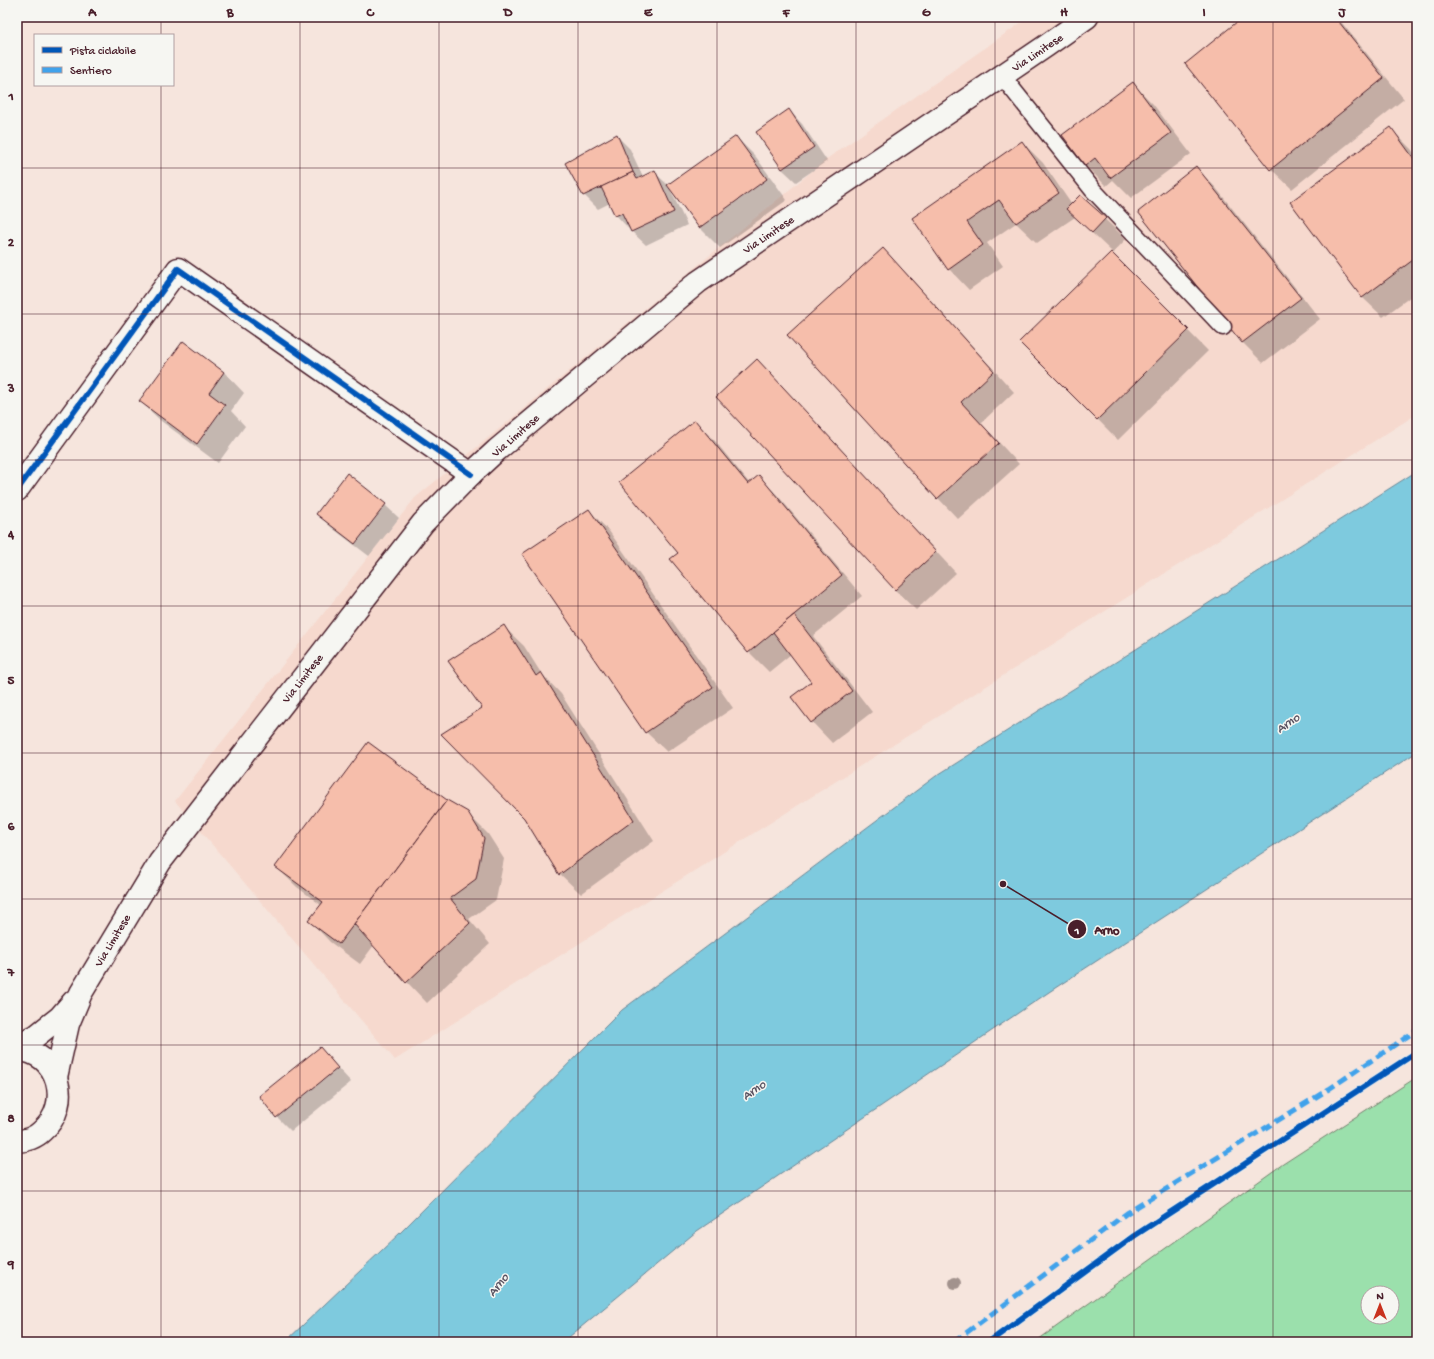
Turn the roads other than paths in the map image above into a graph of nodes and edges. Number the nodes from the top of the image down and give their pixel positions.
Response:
1 (1086, 17) edge
2 (1002, 76) junction
3 (1223, 327) dead end
4 (471, 474) junction
5 (17, 490) edge
6 (81, 992) junction
7 (17, 1046) edge
8 (17, 1050) edge
9 (56, 1077) junction
10 (18, 1142) edge

1 - 2 main road, Via Limitese
2 - 3 lane
2 - 4 main road, Via Limitese
4 - 5 main road
4 - 6 main road, Via Limitese
6 - 7 main road, Via Limitese
6 - 9 main road, Via Limitese
8 - 9 main road, Via Limitese
9 - 10 main road, Via Limitese

